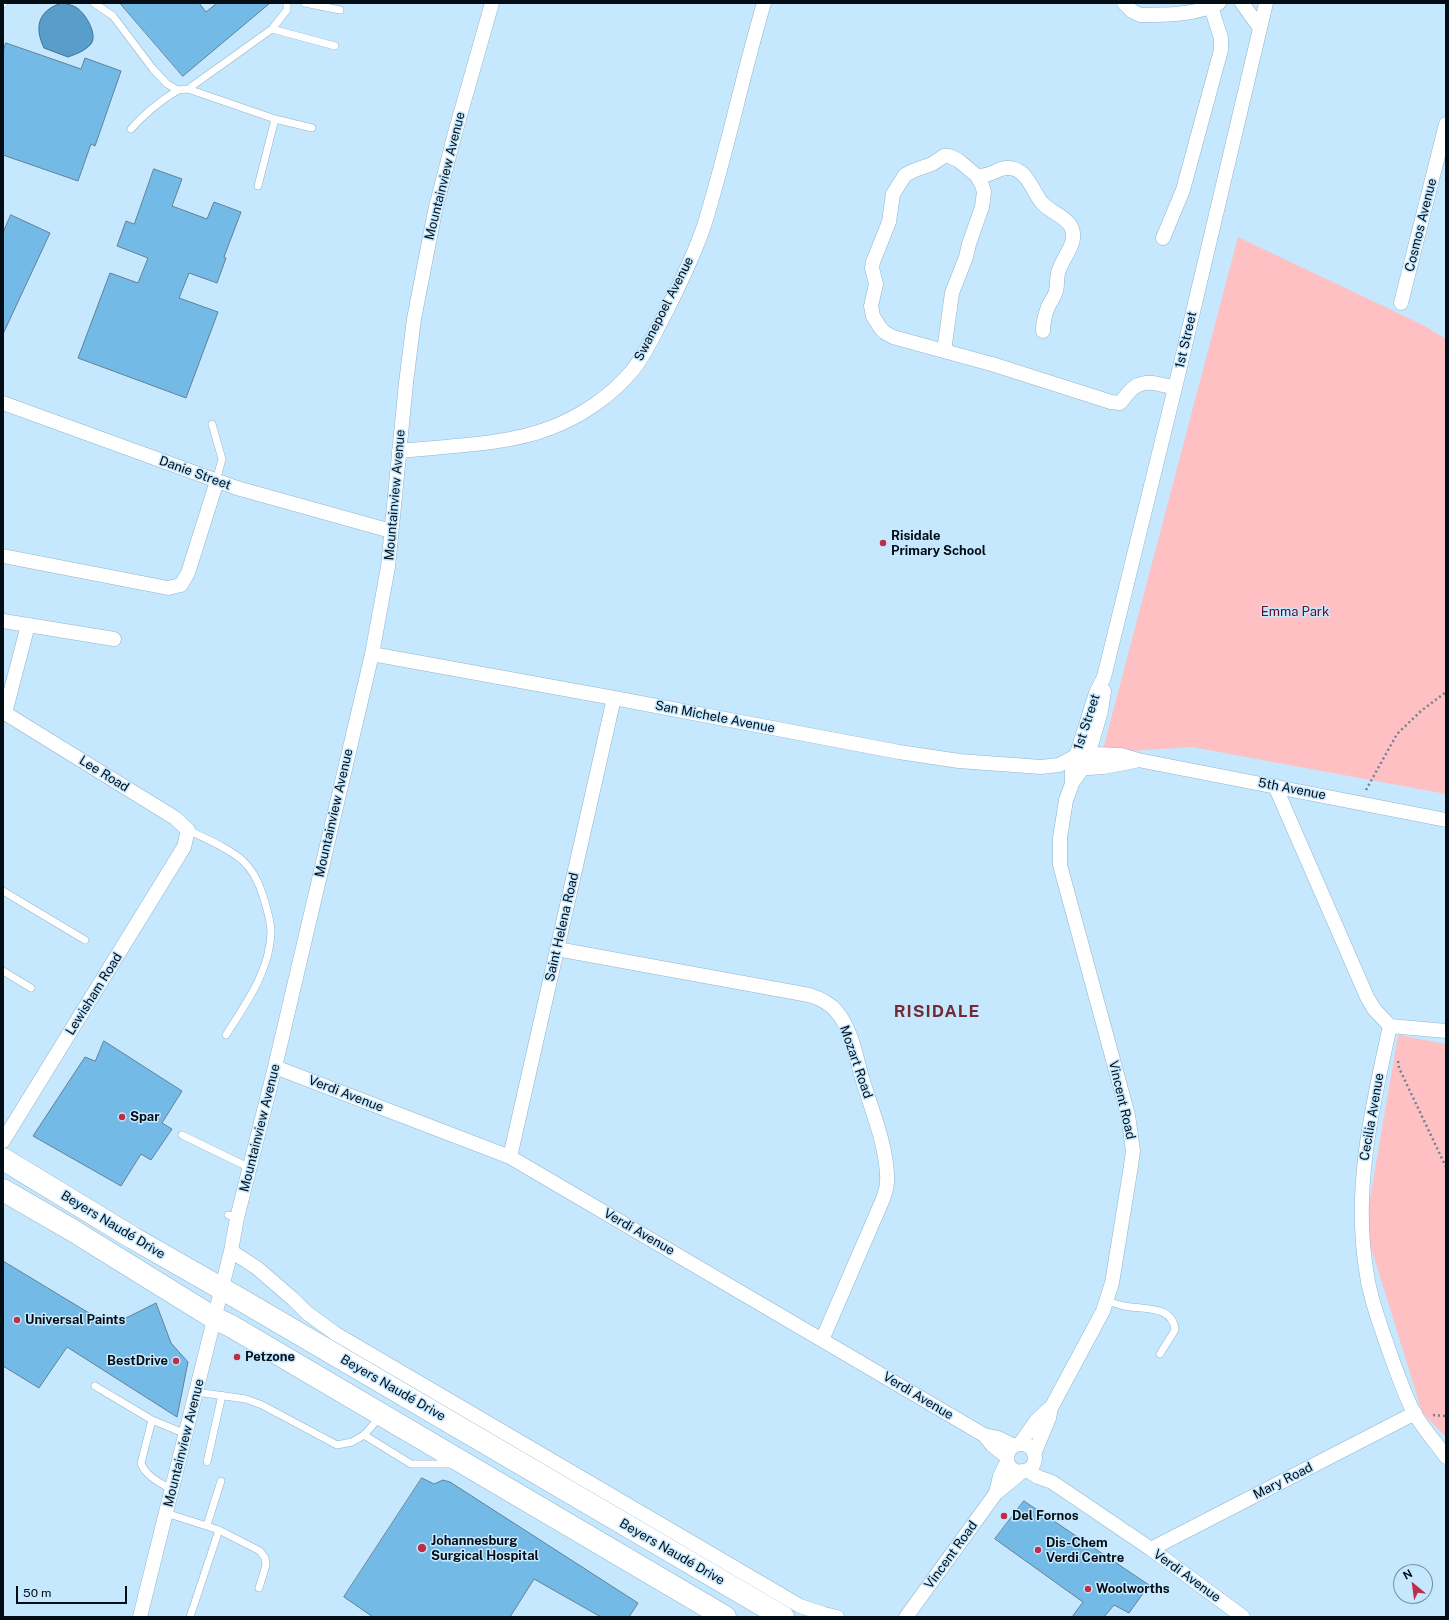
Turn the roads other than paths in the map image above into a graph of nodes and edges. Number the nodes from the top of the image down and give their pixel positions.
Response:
1 (94, 3) edge
2 (287, 3) edge
3 (305, 3) edge
4 (492, 3) edge
5 (764, 3) edge
6 (1124, 3) edge
7 (1242, 3) edge
8 (1266, 3) edge
9 (1215, 5) edge
10 (340, 10) dead end
11 (1260, 28) junction
12 (272, 30) junction
13 (335, 46) dead end
14 (188, 89) junction
15 (178, 90) junction
16 (275, 119) junction
17 (1446, 124) edge
18 (312, 128) dead end
19 (131, 129) dead end
20 (977, 176) junction
21 (258, 186) dead end
22 (1163, 238) dead end
23 (1401, 303) dead end
24 (1043, 331) dead end
25 (944, 351) junction
26 (1175, 388) junction
27 (3, 403) edge
28 (212, 424) dead end
29 (399, 451) junction
30 (217, 481) junction
31 (391, 531) junction
32 (3, 556) edge
33 (3, 621) edge
34 (28, 625) junction
35 (114, 639) dead end
36 (372, 654) junction
37 (614, 698) junction
38 (4, 712) edge
39 (1138, 760) joint
40 (1080, 762) junction
41 (1275, 786) junction
42 (1446, 820) edge
43 (188, 830) junction
44 (3, 891) edge
45 (85, 940) dead end
46 (557, 949) junction
47 (3, 971) edge
48 (31, 988) dead end
49 (1390, 1026) junction
50 (1446, 1031) edge
51 (226, 1035) dead end
52 (275, 1067) junction
53 (182, 1135) dead end
54 (3, 1141) edge
55 (510, 1157) junction
56 (3, 1159) edge
57 (250, 1168) junction
58 (3, 1190) edge
59 (231, 1251) junction
60 (221, 1289) junction
61 (1107, 1301) junction
62 (214, 1318) junction
63 (822, 1340) junction
64 (1160, 1354) dead end
65 (95, 1386) dead end
66 (196, 1392) junction
67 (222, 1395) junction
68 (1051, 1408) junction
69 (1414, 1413) junction
70 (381, 1415) junction
71 (152, 1420) junction
72 (186, 1434) junction
73 (364, 1435) junction
74 (1012, 1452) junction
75 (1446, 1457) edge
76 (207, 1462) dead end
77 (465, 1464) junction
78 (1029, 1464) junction
79 (221, 1481) dead end
80 (172, 1490) junction
81 (996, 1492) junction
82 (166, 1513) junction
83 (207, 1525) junction
84 (219, 1530) junction
85 (1151, 1549) junction
86 (259, 1588) dead end
87 (140, 1617) edge
88 (190, 1617) edge
89 (725, 1617) edge
90 (783, 1617) edge
91 (837, 1617) edge
92 (906, 1617) edge
93 (1243, 1617) edge

1 - 15 lane
2 - 12 lane
3 - 10 lane
4 - 29 street, Mountainview Avenue
5 - 29 street, Swanepoel Avenue
6 - 9 street
7 - 11 street
8 - 11 street, 1st Street
9 - 22 street
11 - 26 street, 1st Street
12 - 13 lane
12 - 14 lane
14 - 15 lane
14 - 16 lane
15 - 19 lane
16 - 18 lane
16 - 21 lane
17 - 23 street, Cosmos Avenue
20 - 24 street
20 - 25 street
20 - 25 street
25 - 26 street
26 - 40 street, 1st Street
27 - 30 street, Danie Street
28 - 30 lane
29 - 31 street, Mountainview Avenue
30 - 31 street, Danie Street
30 - 32 street
31 - 36 street, Mountainview Avenue
33 - 34 street
34 - 35 street
34 - 38 street
36 - 37 street, San Michele Avenue
36 - 52 street, Mountainview Avenue
37 - 40 street, San Michele Avenue
37 - 46 street, Saint Helena Road
38 - 43 street, Lee Road
39 - 40 street, San Michele Avenue
39 - 41 street, 5th Avenue
40 - 61 street, Vincent Road
41 - 42 street, 5th Avenue
41 - 49 street
43 - 51 lane
43 - 54 street, Lewisham Road
44 - 45 lane
46 - 55 street, Saint Helena Road
46 - 63 street, Mozart Road
47 - 48 lane
49 - 50 street
49 - 69 street, Cecilia Avenue
52 - 55 street, Verdi Avenue
52 - 57 street, Mountainview Avenue
53 - 57 lane
55 - 63 street, Verdi Avenue
56 - 60 main road, Beyers Naudé Drive
57 - 59 street, Mountainview Avenue
58 - 62 main road, Beyers Naudé Drive
59 - 60 street, Mountainview Avenue
59 - 91 street, Beyers Naudé Drive
60 - 62 street, Mountainview Avenue
60 - 90 main road, Beyers Naudé Drive
61 - 64 lane
61 - 68 street, Vincent Road
62 - 66 street, Mountainview Avenue
62 - 70 main road, Beyers Naudé Drive
63 - 74 street, Verdi Avenue
65 - 71 lane
66 - 67 lane
66 - 72 street, Mountainview Avenue
67 - 73 lane
67 - 76 lane
68 - 74 street, Vincent Road
68 - 78 street, Vincent Road
69 - 75 street, Cecilia Avenue
69 - 85 street, Mary Road
70 - 73 lane
70 - 77 main road, Beyers Naudé Drive
71 - 72 lane
71 - 80 lane
72 - 80 street, Mountainview Avenue
73 - 77 lane
74 - 78 street
74 - 78 street
74 - 81 street, Vincent Road
77 - 89 main road, Beyers Naudé Drive
78 - 81 street, Vincent Road
78 - 85 street, Verdi Avenue
79 - 83 lane
80 - 82 street, Mountainview Avenue
81 - 92 street, Vincent Road
82 - 83 lane
82 - 87 street, Mountainview Avenue
83 - 84 lane
84 - 86 lane
84 - 88 lane
85 - 93 street, Verdi Avenue

